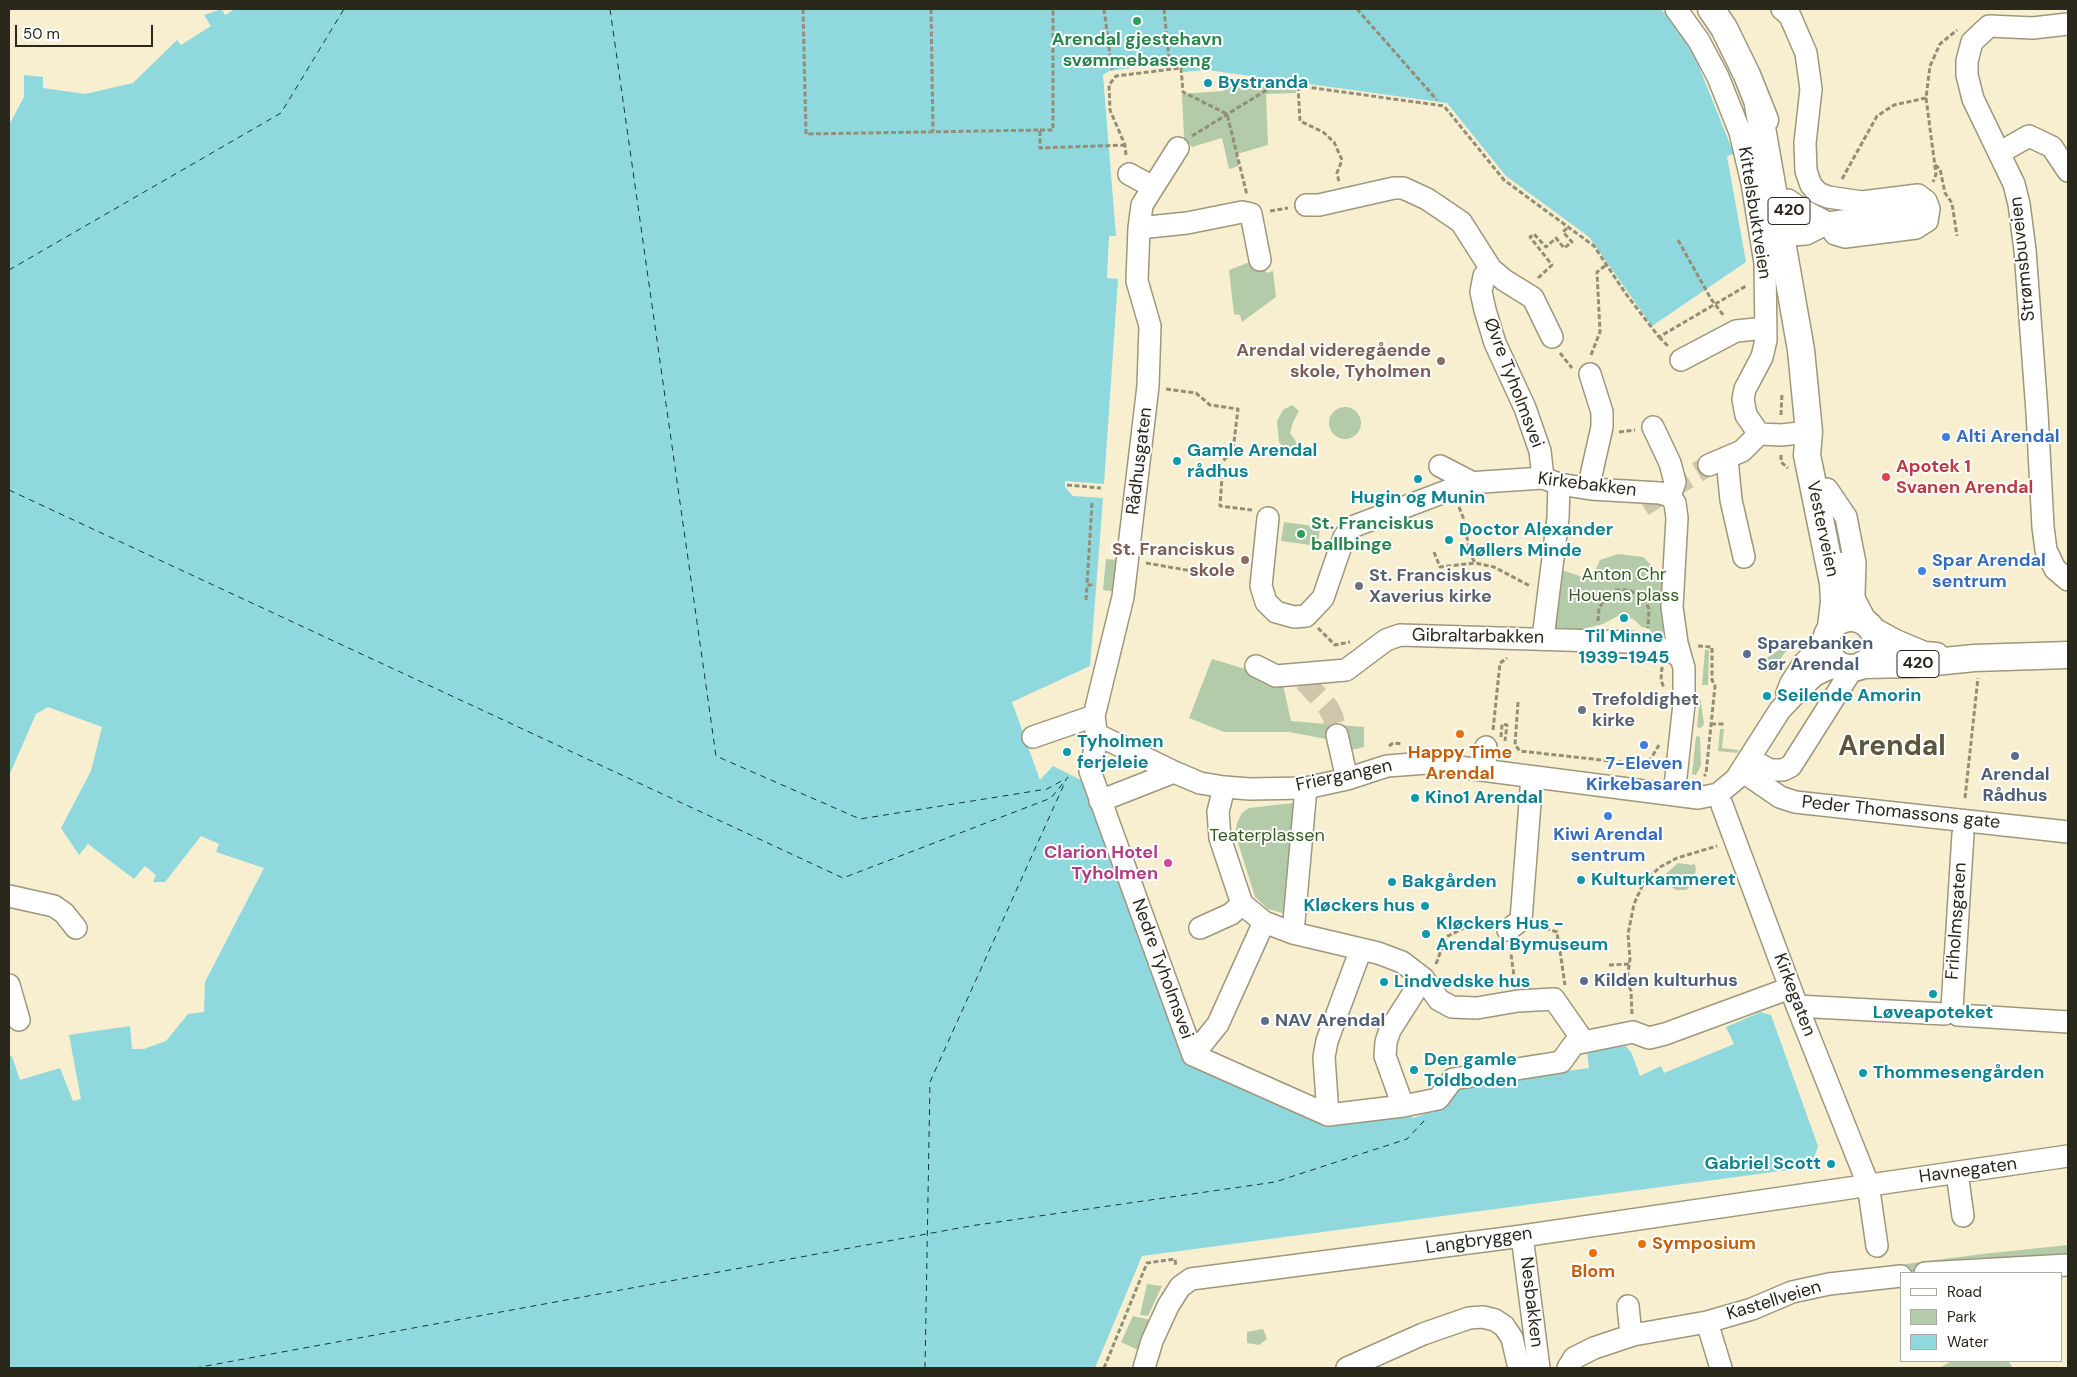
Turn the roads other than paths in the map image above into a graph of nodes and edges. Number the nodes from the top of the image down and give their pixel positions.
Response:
1 (1676, 9) edge
2 (1711, 9) edge
3 (1782, 9) edge
4 (2033, 18) edge
5 (2068, 27) edge
6 (1178, 148) road end
7 (1999, 152) junction
8 (2068, 171) edge
9 (1129, 174) road end
10 (1153, 187) junction
11 (1306, 205) road end
12 (1923, 210) dead end
13 (1787, 219) junction
14 (1828, 223) junction
15 (1139, 228) junction
16 (1260, 260) dead end
17 (1491, 269) junction
18 (1766, 328) junction
19 (1552, 337) road end
20 (1681, 360) dead end
21 (1590, 374) road end
22 (1653, 427) road end
23 (1810, 432) junction
24 (1759, 434) junction
25 (1440, 466) dead end
26 (1551, 481) junction
27 (1461, 485) junction
28 (1590, 489) junction
29 (1670, 496) junction
30 (1268, 518) road end
31 (1744, 557) dead end
32 (2068, 580) edge
33 (1863, 618) junction
34 (1828, 634) junction
35 (1543, 638) junction
36 (1689, 652) junction
37 (2068, 655) edge
38 (1977, 665) junction
39 (1256, 666) dead end
40 (1852, 666) junction
41 (1780, 710) junction
42 (1096, 726) junction
43 (1337, 734) tunnel mouth
44 (1033, 737) dead end
45 (1489, 741) road end
46 (1746, 765) junction
47 (1484, 769) junction
48 (1174, 772) junction
49 (1532, 777) junction
50 (1347, 779) junction
51 (1224, 787) junction
52 (1306, 788) junction
53 (1674, 795) junction
54 (1720, 800) junction
55 (1100, 801) junction
56 (2068, 832) edge
57 (1963, 834) dead end
58 (9, 896) edge
59 (1242, 904) junction
60 (1264, 922) junction
61 (1514, 925) road end
62 (76, 928) dead end
63 (1200, 928) dead end
64 (1293, 932) junction
65 (1361, 949) junction
66 (1423, 978) junction
67 (9, 985) edge
68 (1794, 997) junction
69 (1952, 1012) junction
70 (19, 1020) dead end
71 (2068, 1022) edge
72 (1584, 1042) junction
73 (1193, 1055) junction
74 (1403, 1106) junction
75 (1328, 1116) junction
76 (2068, 1156) edge
77 (1958, 1173) junction
78 (1868, 1184) junction
79 (1962, 1216) dead end
80 (1522, 1236) junction
81 (1877, 1246) dead end
82 (2068, 1265) edge
83 (1943, 1272) edge
84 (1900, 1276) edge
85 (1628, 1306) dead end
86 (1707, 1322) junction
87 (1631, 1336) junction
88 (1144, 1368) edge
89 (1347, 1368) edge
90 (1519, 1368) edge
91 (1539, 1368) edge
92 (1568, 1368) edge
93 (1721, 1368) edge

1 - 18 street, Kittelsbuktveien
2 - 13 main road, Vesterveien / 420
3 - 14 street
4 - 5 street
4 - 7 street, Strømsbuveien
6 - 10 street, Rådhusgaten
7 - 8 street
7 - 32 street, Strømsbuveien
9 - 10 street
10 - 15 street, Rådhusgaten
11 - 17 street
12 - 14 street
13 - 14 street
13 - 14 street
13 - 23 main road, Vesterveien / 420
15 - 16 street
15 - 42 street, Rådhusgaten
17 - 19 street
17 - 26 street, Øvre Tyholmsvei
18 - 20 street
18 - 24 street, Kittelsbuktveien
21 - 28 street
22 - 29 street
23 - 24 street
23 - 33 main road, Vesterveien / 420
23 - 34 main road, Vesterveien / 420
24 - 31 street
25 - 27 street
26 - 27 street, Kirkebakken
26 - 28 street, Kirkebakken
26 - 35 street, Øvre Tyholmsvei
27 - 30 street, Kirkebakken
28 - 29 street, Kirkebakken
29 - 36 street
33 - 34 main road
33 - 38 main road, 420
33 - 40 main road, 420
34 - 40 main road
34 - 41 street
35 - 36 street, Gibraltarbakken
35 - 39 street, Gibraltarbakken
36 - 53 street
37 - 38 main road, 420
38 - 40 main road, 420
40 - 41 street
40 - 46 street
41 - 46 street
42 - 44 street
42 - 48 street, Friergangen
42 - 55 street, Nedre Tyholmsvei
43 - 50 street
45 - 47 street
46 - 54 street
46 - 56 street, Peder Thomassons gate
47 - 49 street, Friergangen
47 - 50 street, Friergangen
48 - 51 street, Friergangen
48 - 55 street
49 - 53 street, Friergangen
49 - 61 street
50 - 52 street, Friergangen
51 - 52 street, Friergangen
51 - 59 street
52 - 64 street
53 - 54 street, Friergangen
54 - 68 street, Kirkegaten
55 - 73 street, Nedre Tyholmsvei
57 - 69 street, Friholmsgaten
58 - 62 street
59 - 60 street
59 - 63 street
60 - 64 street
60 - 73 street
64 - 65 street
65 - 66 street
65 - 75 street
66 - 72 street
66 - 74 street
67 - 70 street
68 - 69 street
68 - 72 street
68 - 78 street, Kirkegaten
69 - 71 street
72 - 74 street
73 - 75 street, Nedre Tyholmsvei
74 - 75 street
76 - 77 street, Havnegaten
77 - 78 street, Havnegaten
77 - 79 street
78 - 80 street, Langbryggen
78 - 81 street, Kirkegaten
80 - 88 street, Langbryggen
80 - 91 street, Nesbakken
82 - 83 street
84 - 86 street, Kastellveien
85 - 87 street
86 - 87 street, Kastellveien
86 - 93 street, Kastellveien
87 - 92 street, Kastellveien
89 - 90 street

